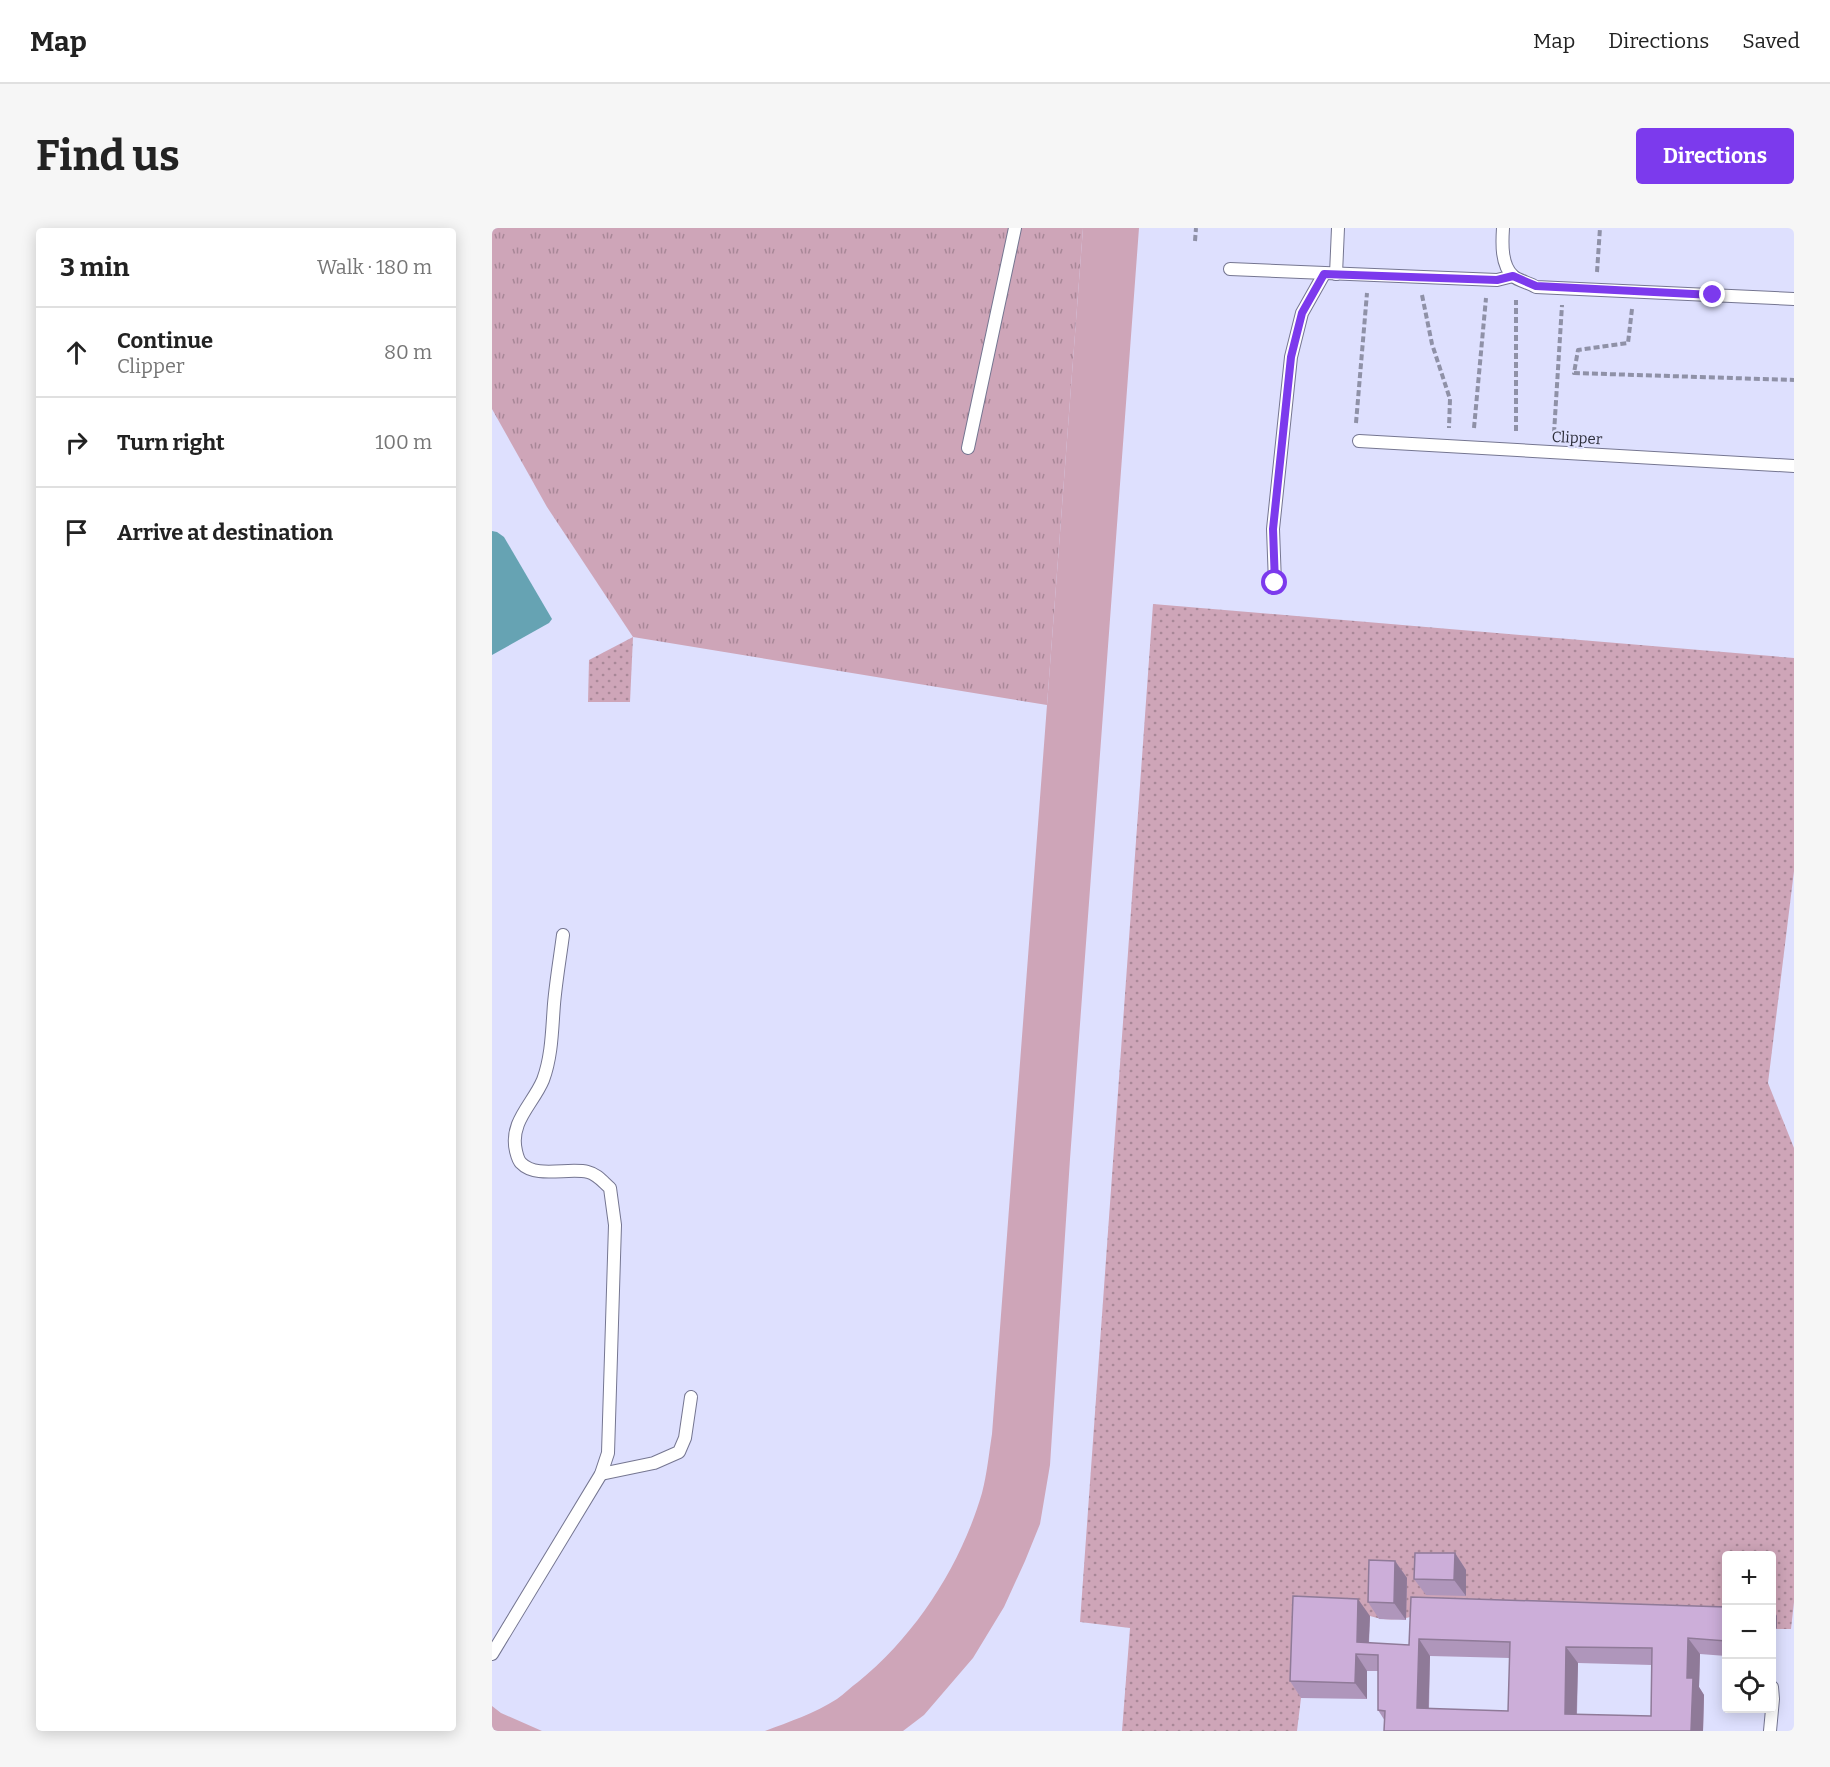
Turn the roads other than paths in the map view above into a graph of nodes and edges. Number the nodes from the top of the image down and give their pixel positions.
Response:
1 (1015, 228) edge
2 (1338, 228) edge
3 (1503, 228) edge
4 (1230, 269) dead end
5 (1330, 274) junction
6 (1513, 276) junction
7 (1794, 299) edge
8 (1357, 436) road end
9 (968, 448) dead end
10 (1794, 466) edge
11 (1275, 583) dead end
12 (563, 935) dead end
13 (691, 1397) dead end
14 (601, 1474) junction
15 (492, 1654) edge
16 (1772, 1713) edge
17 (1770, 1731) edge

1 - 9 lane
2 - 5 lane
3 - 6 lane
4 - 5 lane
5 - 6 lane
5 - 11 lane
6 - 7 lane
8 - 10 lane, Clipper
12 - 14 lane
13 - 14 lane
14 - 15 lane
16 - 17 lane

